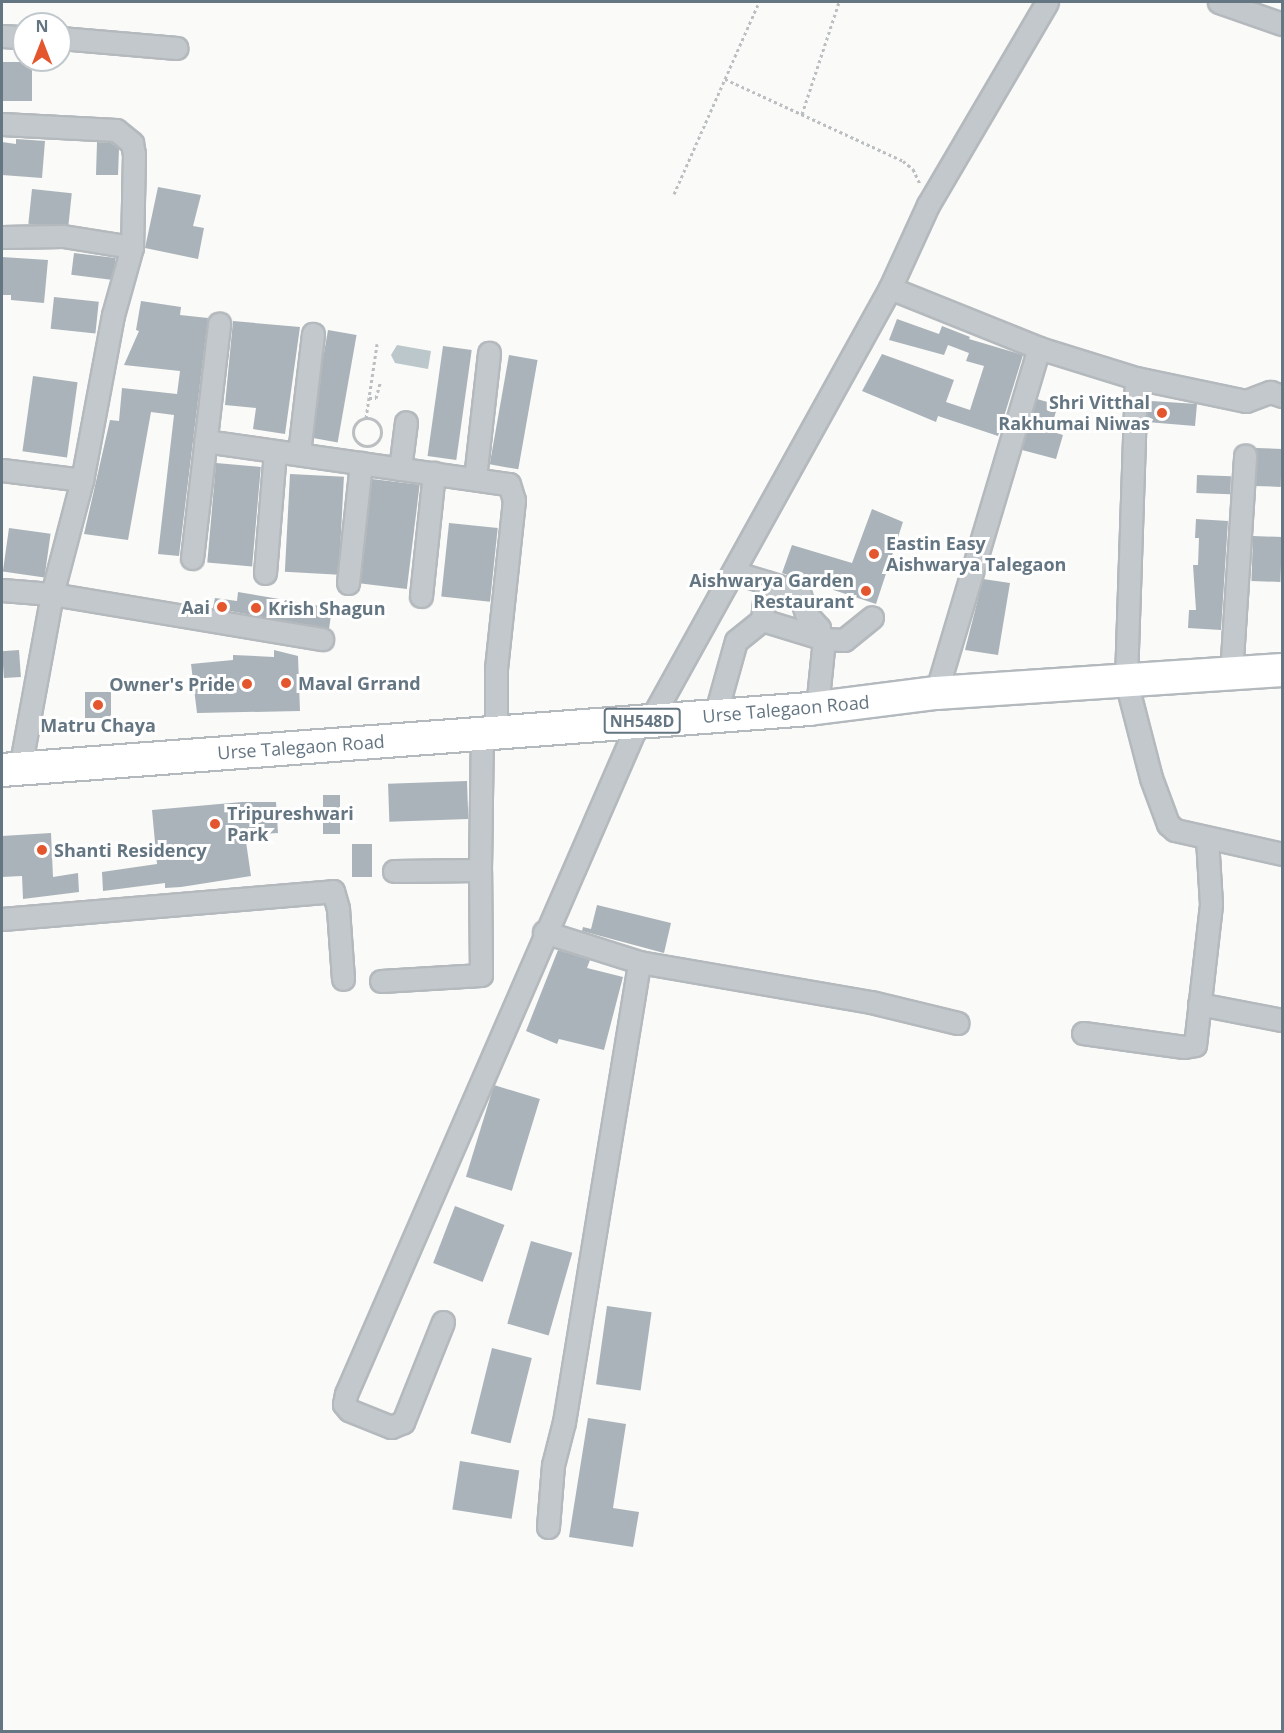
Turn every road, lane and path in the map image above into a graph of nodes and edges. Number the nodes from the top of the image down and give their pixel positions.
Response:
1 (759, 2) edge
2 (839, 2) edge
3 (1047, 2) edge
4 (1219, 2) edge
5 (1282, 24) edge
6 (72, 39) edge
7 (177, 48) dead end
8 (725, 79) junction
9 (802, 114) junction
10 (2, 124) edge
11 (674, 194) dead end
12 (928, 205) junction
13 (2, 237) edge
14 (132, 247) junction
15 (891, 288) junction
16 (219, 324) dead end
17 (313, 334) dead end
18 (377, 344) dead end
19 (1039, 348) junction
20 (489, 353) dead end
21 (1136, 378) junction
22 (380, 383) dead end
23 (1282, 396) edge
24 (369, 398) junction
25 (366, 418) junction
26 (406, 422) dead end
27 (205, 441) junction
28 (275, 451) junction
29 (299, 453) junction
30 (1245, 455) dead end
31 (361, 464) junction
32 (400, 469) junction
33 (2, 470) edge
34 (434, 473) junction
35 (475, 478) junction
36 (82, 480) junction
37 (192, 558) dead end
38 (733, 572) junction
39 (265, 573) dead end
40 (766, 582) junction
41 (348, 583) dead end
42 (52, 594) junction
43 (7, 595) edge
44 (421, 596) dead end
45 (872, 617) dead end
46 (762, 620) junction
47 (821, 638) junction
48 (322, 639) dead end
49 (1282, 670) edge
50 (1231, 674) junction
51 (1126, 681) junction
52 (936, 693) junction
53 (817, 708) junction
54 (715, 716) junction
55 (644, 721) junction
56 (489, 734) junction
57 (11, 769) edge
58 (1207, 838) junction
59 (1282, 854) edge
60 (480, 870) junction
61 (394, 871) dead end
62 (2, 919) edge
63 (544, 932) junction
64 (639, 962) junction
65 (342, 979) dead end
66 (381, 981) dead end
67 (1199, 1004) junction
68 (1282, 1020) edge
69 (958, 1023) dead end
70 (1083, 1033) dead end
71 (443, 1322) dead end
72 (548, 1527) dead end

1 - 8 path
2 - 9 path
3 - 12 street
4 - 5 street
6 - 7 street
8 - 9 path
8 - 11 path
9 - 12 path
10 - 14 street
12 - 15 street
13 - 14 street
14 - 36 street
15 - 19 street
15 - 38 street
16 - 27 street
17 - 29 street
18 - 24 path
19 - 21 street
19 - 52 street
20 - 35 street
21 - 23 street
21 - 51 street
22 - 24 path
24 - 25 path
25 - 25 path
26 - 32 street
27 - 28 street
27 - 37 street
28 - 29 street
28 - 39 street
29 - 31 street
30 - 50 street
31 - 32 street
31 - 41 street
32 - 34 street
33 - 36 street
34 - 35 street
34 - 44 street
35 - 56 street
36 - 42 street
38 - 40 street
38 - 55 street
40 - 46 street
40 - 47 street
42 - 43 street
42 - 48 street
42 - 57 street
45 - 47 street
46 - 47 street
46 - 54 street
47 - 53 street
49 - 50 highway, Urse Talegaon Road / NH548D
50 - 51 highway, Urse Talegaon Road / NH548D
51 - 52 highway, Urse Talegaon Road / NH548D
51 - 58 street
52 - 53 highway, Urse Talegaon Road / NH548D
53 - 54 highway, Urse Talegaon Road / NH548D
54 - 55 highway, Urse Talegaon Road / NH548D
55 - 56 highway, Urse Talegaon Road / NH548D
55 - 63 street
56 - 57 highway, Urse Talegaon Road / NH548D
56 - 60 street
58 - 59 street
58 - 67 street
60 - 61 street
60 - 66 street
62 - 65 street
63 - 64 street
63 - 71 street
64 - 69 street
64 - 72 street
67 - 68 street
67 - 70 street

